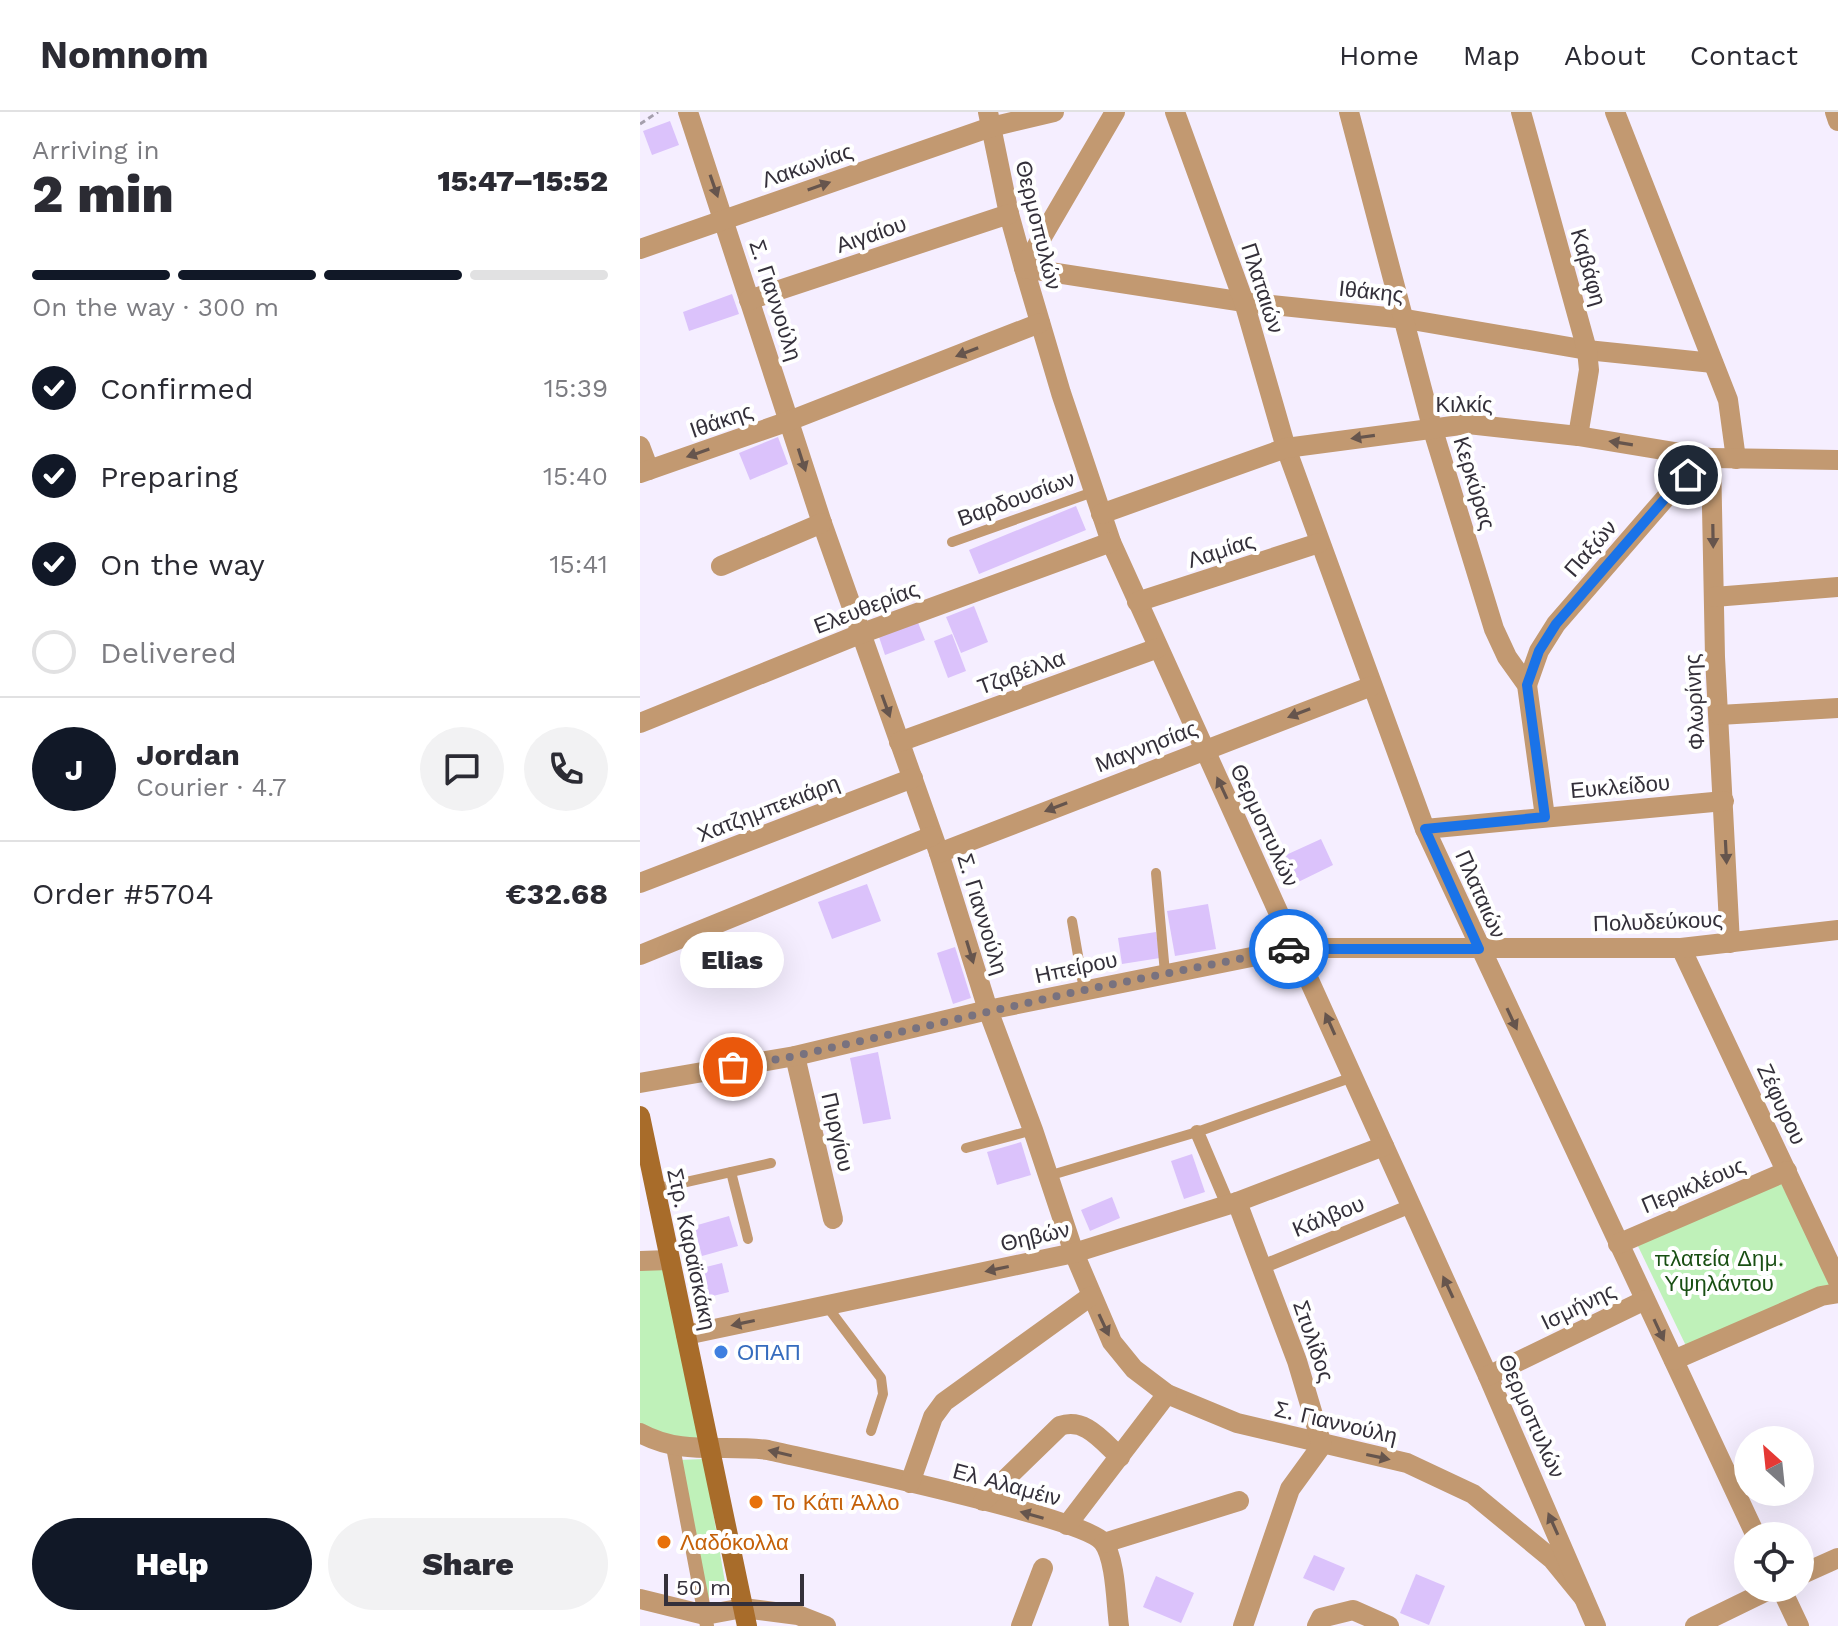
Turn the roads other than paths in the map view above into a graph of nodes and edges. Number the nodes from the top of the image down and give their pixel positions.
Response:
1 (688, 112) edge
2 (1054, 112) edge
3 (1115, 112) edge
4 (1175, 112) edge
5 (1349, 112) edge
6 (1521, 112) edge
7 (1615, 112) edge
8 (1835, 112) edge
9 (989, 119) edge
10 (1838, 121) edge
11 (1009, 214) junction
12 (725, 219) junction
13 (640, 249) edge
14 (1024, 268) junction
15 (749, 300) junction
16 (1244, 302) junction
17 (1406, 319) junction
18 (1040, 323) junction
19 (1587, 350) junction
20 (1713, 363) junction
21 (789, 421) junction
22 (1432, 427) junction
23 (1578, 436) junction
24 (640, 446) edge
25 (1286, 448) junction
26 (1711, 458) junction
27 (1736, 459) junction
28 (1838, 460) edge
29 (644, 472) edge
30 (1093, 492) junction
31 (1101, 514) junction
32 (822, 523) junction
33 (952, 542) dead end
34 (1111, 542) junction
35 (1319, 543) junction
36 (721, 566) dead end
37 (1838, 587) edge
38 (1714, 597) junction
39 (1137, 602) junction
40 (860, 634) junction
41 (1158, 648) junction
42 (1527, 685) junction
43 (1372, 686) junction
44 (1838, 708) edge
45 (1719, 715) junction
46 (640, 723) edge
47 (899, 742) junction
48 (1204, 749) junction
49 (913, 778) junction
50 (1724, 801) junction
51 (1545, 817) junction
52 (1425, 829) junction
53 (936, 844) junction
54 (1156, 873) dead end
55 (640, 883) edge
56 (1072, 921) dead end
57 (1838, 930) edge
58 (1730, 943) junction
59 (1296, 948) junction
60 (1681, 948) junction
61 (1479, 949) junction
62 (640, 955) edge
63 (1165, 973) junction
64 (1084, 990) junction
65 (988, 1010) junction
66 (795, 1056) junction
67 (1353, 1077) junction
68 (640, 1083) edge
69 (640, 1116) edge
70 (1033, 1130) junction
71 (1197, 1132) junction
72 (1384, 1146) junction
73 (966, 1148) dead end
74 (771, 1163) dead end
75 (1787, 1171) junction
76 (731, 1172) junction
77 (1048, 1176) junction
78 (655, 1189) junction
79 (1233, 1204) junction
80 (1411, 1206) junction
81 (833, 1219) dead end
82 (748, 1239) dead end
83 (1618, 1244) junction
84 (1074, 1253) junction
85 (669, 1260) junction
86 (640, 1261) edge
87 (1262, 1267) junction
88 (1838, 1281) edge
89 (1838, 1293) edge
90 (1091, 1296) junction
91 (1645, 1300) junction
92 (826, 1305) junction
93 (686, 1335) junction
94 (1674, 1360) junction
95 (1488, 1376) junction
96 (1167, 1394) junction
97 (871, 1431) dead end
98 (640, 1433) edge
99 (1322, 1445) junction
100 (673, 1447) junction
101 (711, 1448) junction
102 (1120, 1457) junction
103 (910, 1483) junction
104 (983, 1501) junction
105 (1239, 1501) dead end
106 (1749, 1522) edge
107 (1067, 1525) junction
108 (1104, 1543) junction
109 (1838, 1558) edge
110 (1043, 1568) dead end
111 (1814, 1569) edge
112 (1583, 1597) junction
113 (640, 1599) edge
114 (1744, 1602) edge
115 (1788, 1602) edge
116 (745, 1617) edge
117 (706, 1621) edge
118 (1319, 1622) edge
119 (826, 1626) edge
120 (1021, 1626) edge
121 (1119, 1626) edge
122 (1243, 1626) edge
123 (1389, 1626) edge
124 (1596, 1626) edge
125 (1695, 1626) edge
126 (1799, 1626) edge

1 -> 12 street, Σ. Γιαννούλη
2 - 9 street, Λακωνίας
3 - 14 street
4 - 16 street, Πλαταιών
5 - 17 street, Κερκύρας
6 - 19 street, Καβάφη
7 - 20 street
8 - 10 street
9 - 11 street, Θερμοπυλών
12 -> 9 street, Λακωνίας
11 - 14 street, Θερμοπυλών
11 - 15 street, Αιγαίου
12 - 13 street, Λακωνίας
12 - 15 street, Σ. Γιαννούλη
14 - 16 street, Ιθάκης
14 - 18 street, Θερμοπυλών
15 - 21 street, Σ. Γιαννούλη
16 - 17 street, Ιθάκης
16 - 25 street, Πλαταιών
17 - 19 street, Ιθάκης
17 - 22 street, Κερκύρας
18 -> 21 street, Ιθάκης
18 - 30 street, Θερμοπυλών
19 - 20 street, Ιθάκης
19 - 23 street, Καβάφη
20 - 27 street
21 -> 29 street, Ιθάκης
21 -> 32 street, Σ. Γιαννούλη
22 - 23 street, Κιλκίς
22 -> 25 street, Κιλκίς
22 - 42 street, Κερκύρας
26 -> 23 street, Κιλκίς
24 - 29 street
25 - 31 street, Κιλκίς
25 - 35 street, Πλαταιών
26 - 27 street, Κιλκίς
26 -> 38 street, Φλωρίνης
26 - 42 street, Παξών
27 - 28 street, Κιλκίς
30 - 31 street, Θερμοπυλών
30 - 33 lane, Βαρδουσίων
31 - 34 street, Θερμοπυλών
32 - 36 street
32 - 40 street, Σ. Γιαννούλη
34 - 39 street, Θερμοπυλών
34 - 40 street, Ελευθερίας
35 - 39 street, Λαμίας
35 - 43 street, Πλαταιών
37 - 38 street
38 - 45 street, Φλωρίνης
39 - 41 street, Θερμοπυλών
40 - 46 street, Ελευθερίας
40 -> 47 street, Σ. Γιαννούλη
41 - 47 street, Τζαβέλλα
41 - 48 street, Θερμοπυλών
42 - 51 street, Κερκύρας
43 -> 48 street, Μαγνησίας
43 - 52 street, Πλαταιών
44 - 45 street
45 - 50 street, Φλωρίνης
47 - 49 street, Σ. Γιαννούλη
48 -> 53 street, Μαγνησίας
59 -> 48 street, Θερμοπυλών
49 - 53 street, Σ. Γιαννούλη
49 - 55 street, Χατζημπεκιάρη
50 - 51 street, Ευκλείδου
50 -> 58 street, Φλωρίνης
51 - 52 street, Ευκλείδου
52 - 61 street, Πλαταιών
53 - 62 street, Μαγνησίας
53 -> 65 street, Σ. Γιαννούλη
54 - 63 lane
56 - 64 lane
57 - 58 street, Πολυδεύκους
58 - 60 street, Πολυδεύκους
59 - 61 street, Ηπείρου
59 - 63 street, Ηπείρου
67 -> 59 street, Θερμοπυλών
60 - 61 street, Πολυδεύκους
60 - 75 street, Ζέφυρου
61 -> 83 street, Πλαταιών
63 - 64 street, Ηπείρου
64 - 65 street, Ηπείρου
65 - 66 street, Ηπείρου
65 - 70 street, Σ. Γιαννούλη
66 - 68 street, Ηπείρου
66 - 81 street, Πυργίου
67 - 71 lane
67 - 72 street, Θερμοπυλών
69 - 78 main road, Στρ. Καραϊσκάκη
70 - 73 lane
70 - 77 street, Σ. Γιαννούλη
71 - 77 lane
71 - 79 street, Στυλίδος
72 - 79 street, Θηβών
72 - 80 street, Θερμοπυλών
74 - 76 lane
75 - 83 street, Περικλέους
75 - 88 street, Ζέφυρου
76 - 78 lane
76 - 82 lane
77 - 84 street, Σ. Γιαννούλη
78 - 85 main road, Στρ. Καραϊσκάκη
79 - 84 street, Θηβών
79 - 87 street, Στυλίδος
80 - 87 street, Κάλβου
95 -> 80 street, Θερμοπυλών
83 - 91 street, Πλαταιών
84 - 90 street, Σ. Γιαννούλη
84 -> 92 street, Θηβών
85 - 86 street
85 - 93 main road, Στρ. Καραϊσκάκη
87 - 99 street, Στυλίδος
89 - 94 street
90 -> 96 street, Σ. Γιαννούλη
90 - 103 street
91 -> 94 street, Πλαταιών
91 - 95 street, Ισμήνης
92 -> 93 street, Θηβών
92 - 97 lane
93 - 101 main road, Στρ. Καραϊσκάκη
94 - 106 street, Πλαταιών
112 -> 95 street, Θερμοπυλών
96 - 99 street, Σ. Γιαννούλη
96 - 102 street
98 - 100 street
99 -> 112 street, Σ. Γιαννούλη
99 - 122 street
100 - 101 street, Ελ Αλαμέιν
100 - 117 street
103 -> 101 street, Ελ Αλαμέιν
101 - 116 main road, Στρ. Καραϊσκάκη
102 - 104 street
102 - 107 street
103 - 104 street, Ελ Αλαμέιν
107 -> 104 street, Ελ Αλαμέιν
105 - 108 street
107 - 108 street, Ελ Αλαμέιν
108 - 121 street
109 - 111 street
110 - 120 street
112 - 124 street, Θερμοπυλών
113 - 117 street
114 - 125 street
115 - 126 street
116 - 117 street
116 - 119 street
118 - 123 street

